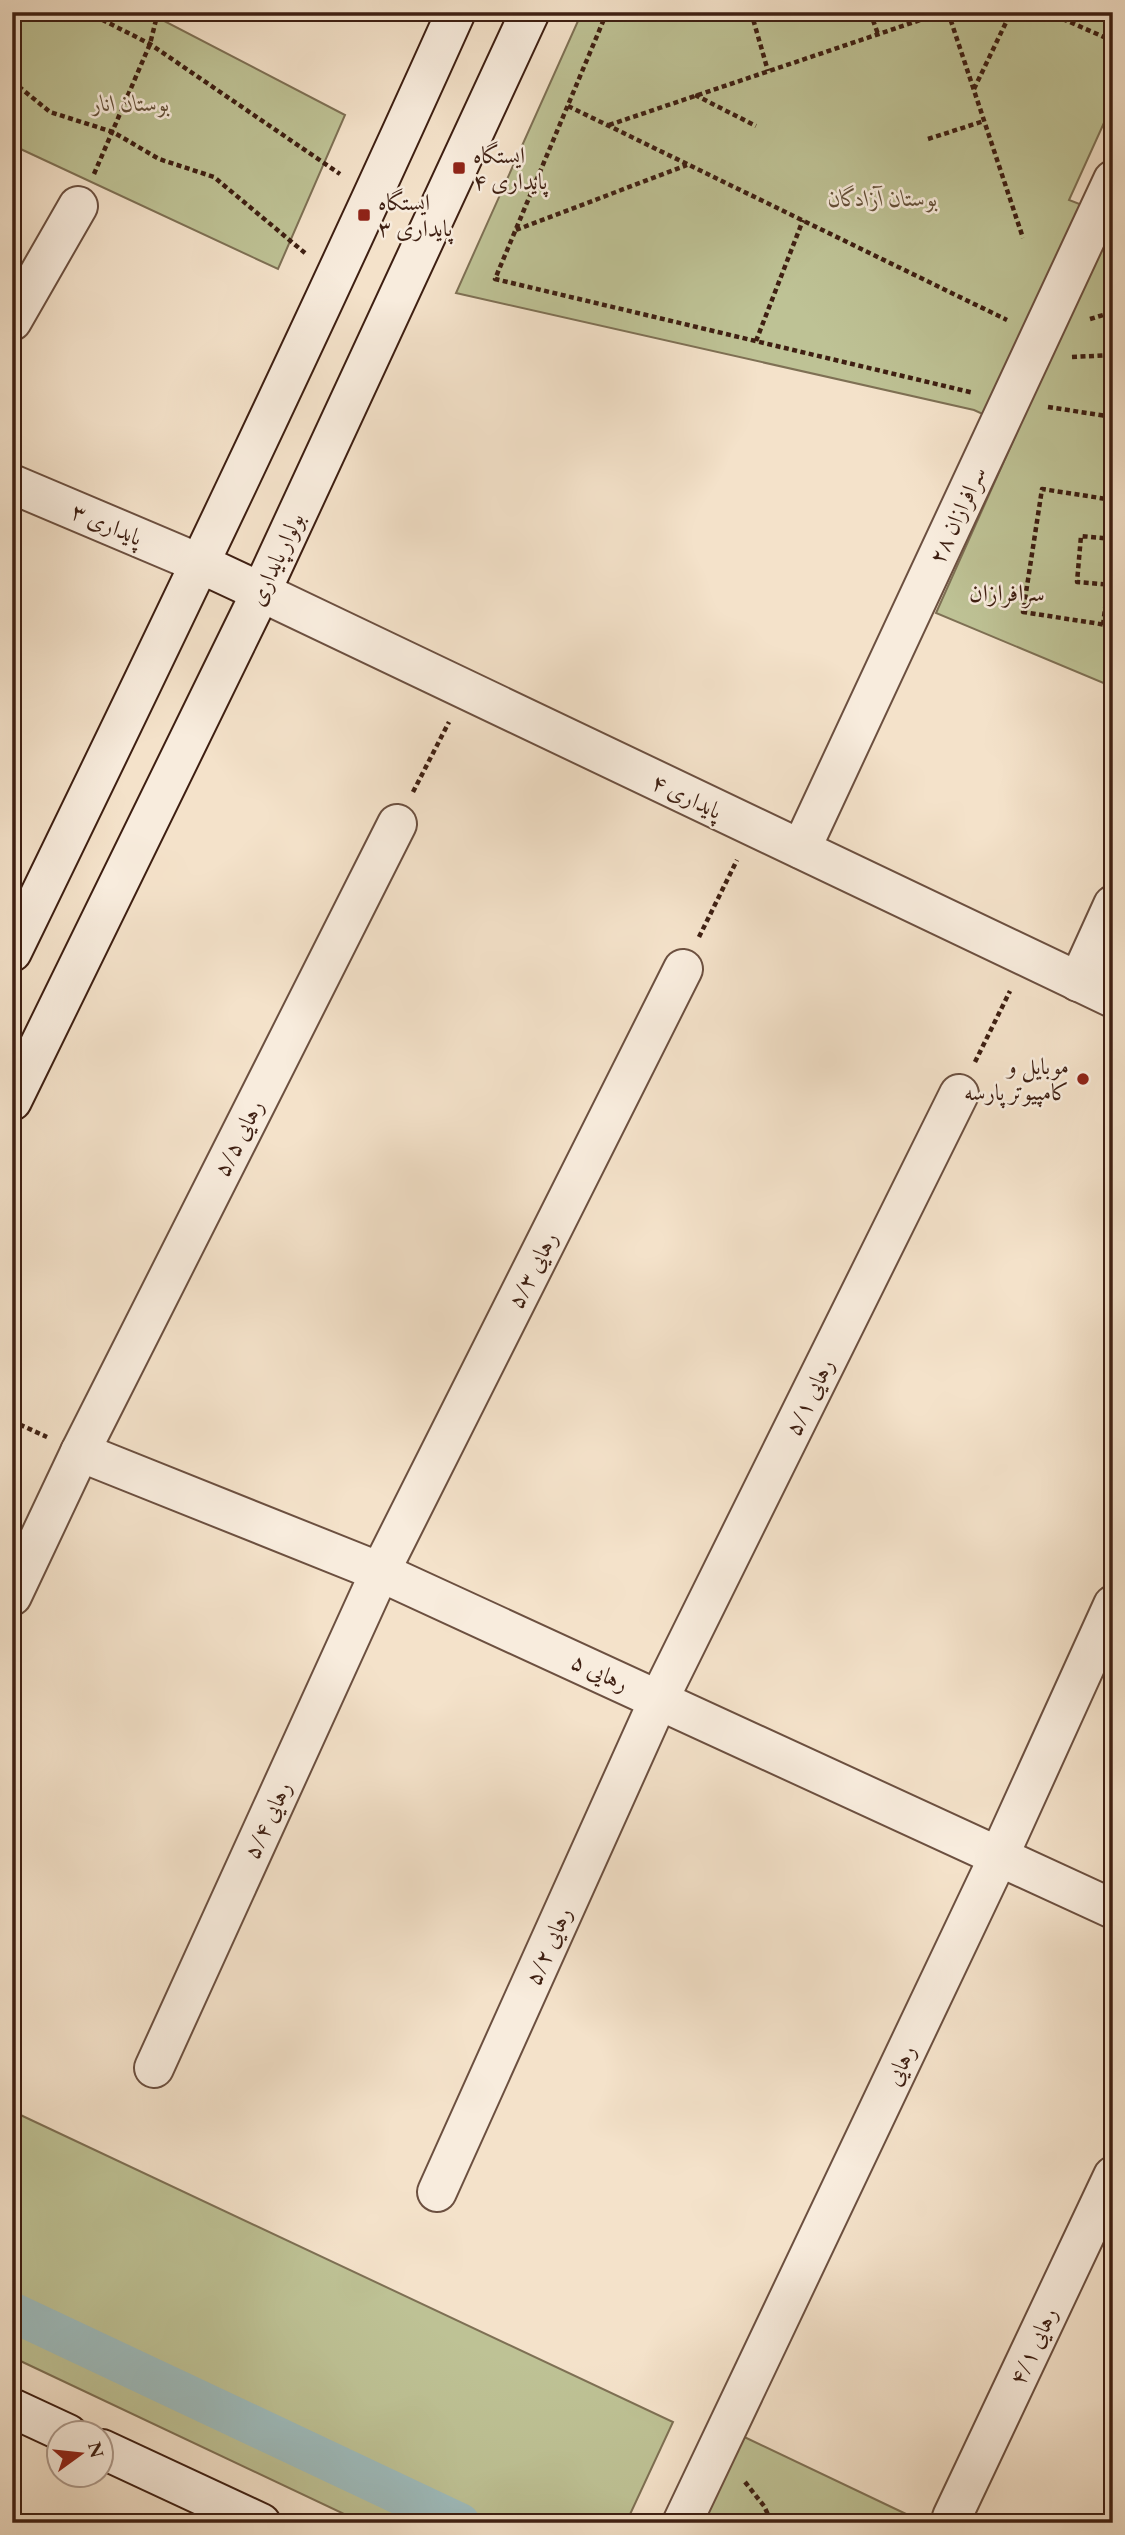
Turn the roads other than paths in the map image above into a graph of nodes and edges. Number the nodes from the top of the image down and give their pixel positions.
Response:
1 (456, 12) edge
2 (530, 12) edge
3 (1113, 180) edge
4 (78, 206) road end
5 (12, 321) edge
6 (12, 484) edge
7 (201, 564) junction
8 (261, 592) junction
9 (397, 824) road end
10 (801, 849) junction
11 (1113, 905) edge
12 (12, 952) edge
13 (683, 969) road end
14 (1078, 982) junction
15 (1113, 998) edge
16 (959, 1094) road end
17 (12, 1101) edge
18 (80, 1452) junction
19 (380, 1572) junction
20 (12, 1596) edge
21 (1113, 1605) edge
22 (659, 1699) junction
23 (999, 1856) junction
24 (1113, 1909) edge
25 (154, 2068) dead end
26 (1113, 2176) edge
27 (437, 2192) dead end
28 (12, 2408) edge
29 (46, 2424) edge
30 (116, 2456) edge
31 (952, 2517) dead end
32 (261, 2523) edge
33 (682, 2523) edge

1 - 7 street
2 - 8 street, بولوار پایداری
3 - 10 street, سرافرازان ۲۸
4 - 5 street
6 - 7 street, پایداری ۳
7 - 8 street, پایداری ۳
7 - 12 street
8 - 10 street, پایداری ۴
8 - 17 street, بولوار پایداری
9 - 18 street, رهایی ۵/۵
10 - 14 street, پایداری ۴
11 - 14 street
13 - 19 street, رهایی ۵/۳
14 - 15 street, پایداری ۴
16 - 22 street, رهایی ۵/۱
18 - 19 street, رهایی ۵
18 - 20 street, رهایی ۵/۵
19 - 22 street, رهایی ۵
19 - 25 street, رهایی ۵/۴
21 - 23 street, رهایی
22 - 23 street, رهایی ۵
22 - 27 street, رهایی ۵/۲
23 - 24 street, رهایی ۵
23 - 33 street, رهایی
26 - 31 street, رهایی ۴/۱
28 - 29 street
30 - 32 street

